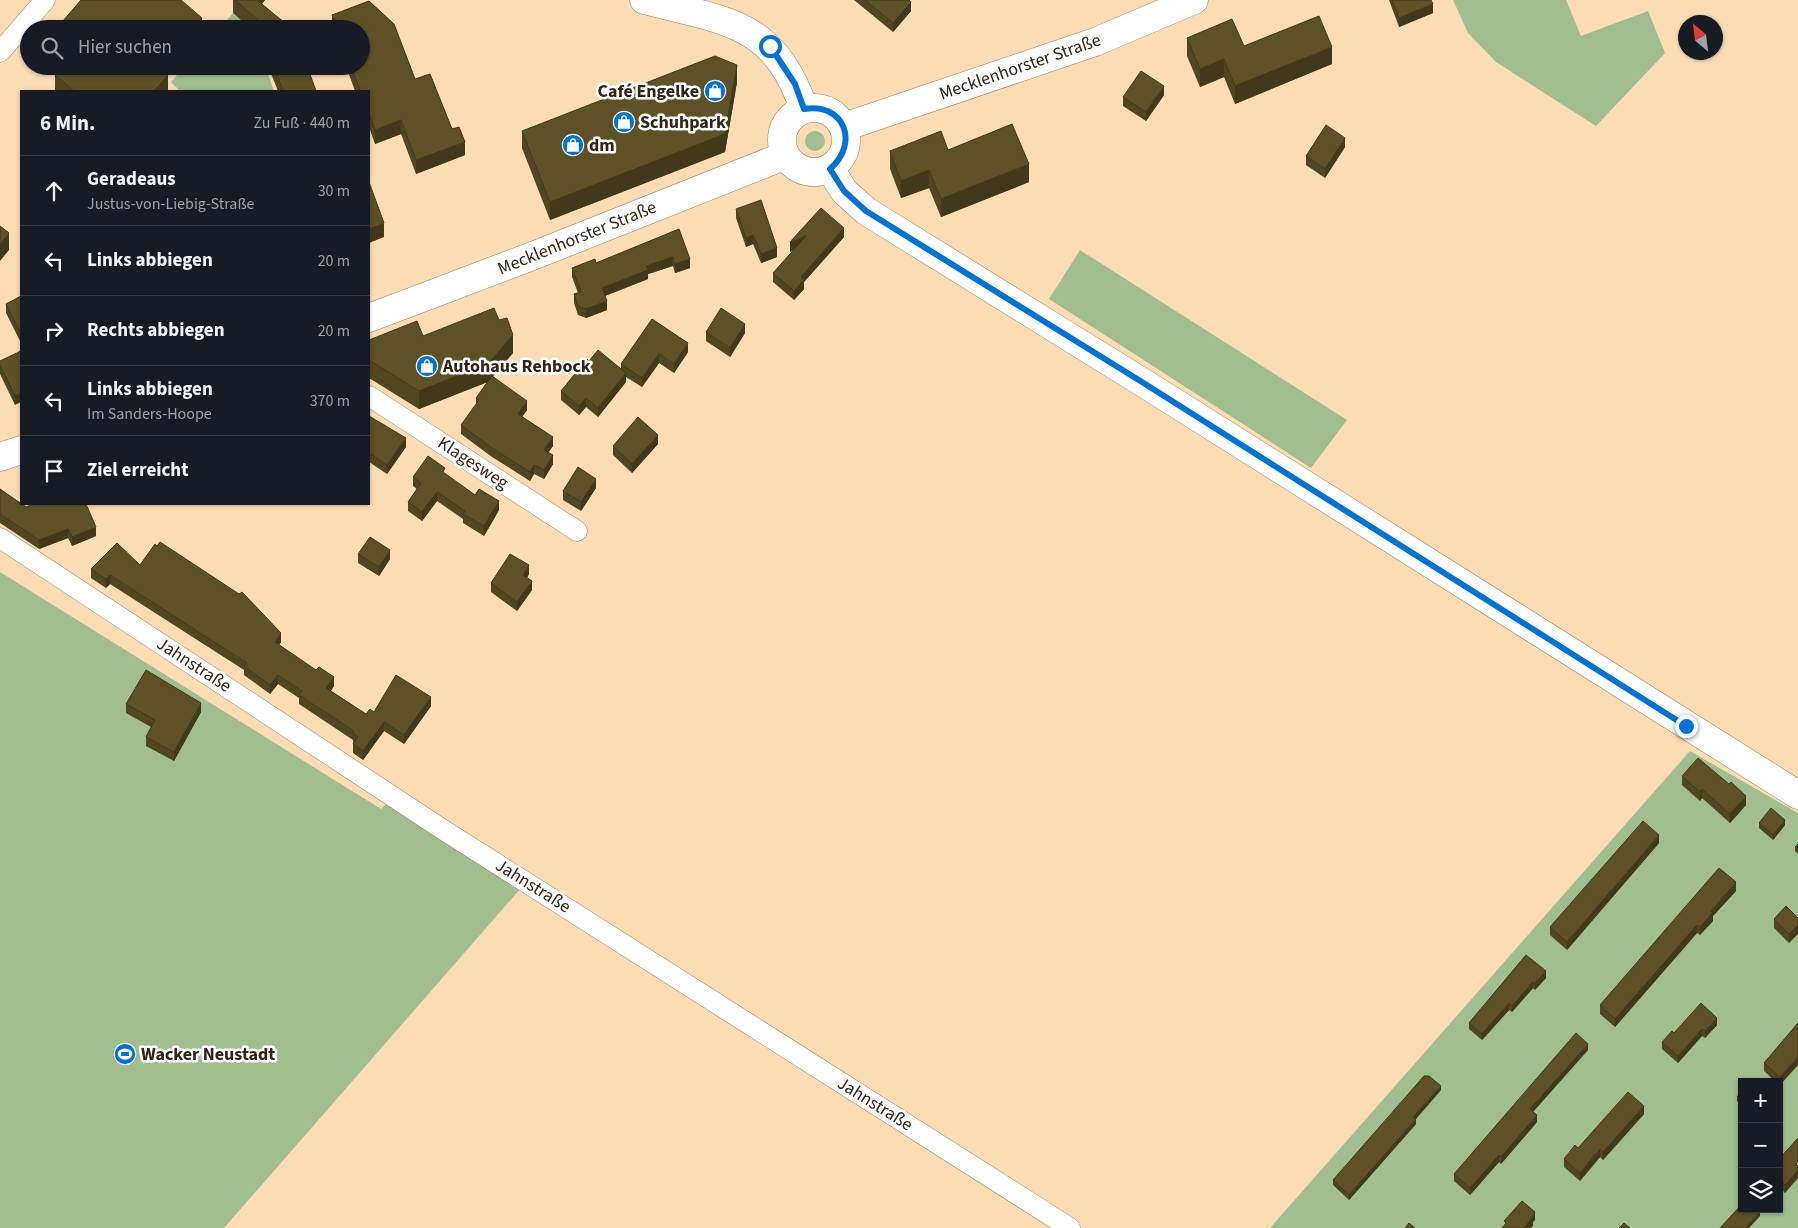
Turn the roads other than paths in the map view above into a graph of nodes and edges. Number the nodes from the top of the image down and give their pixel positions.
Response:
1 (46, 0) edge
2 (644, 0) edge
3 (1194, 0) edge
4 (28, 20) edge
5 (20, 29) edge
6 (0, 52) edge
7 (804, 109) junction
8 (844, 127) junction
9 (784, 156) junction
10 (830, 169) junction
11 (370, 318) edge
12 (370, 397) edge
13 (20, 450) edge
14 (0, 457) edge
15 (577, 531) dead end
16 (0, 538) edge
17 (1798, 795) edge
18 (1070, 1228) edge

1 - 4 street
2 - 7 street
3 - 8 street, Mecklenhorster Straße
5 - 6 street
7 - 8 street
7 - 9 street
8 - 10 street
9 - 10 street
9 - 11 street, Mecklenhorster Straße
10 - 17 street
12 - 15 street, Klagesweg
13 - 14 street
16 - 18 street, Jahnstraße

